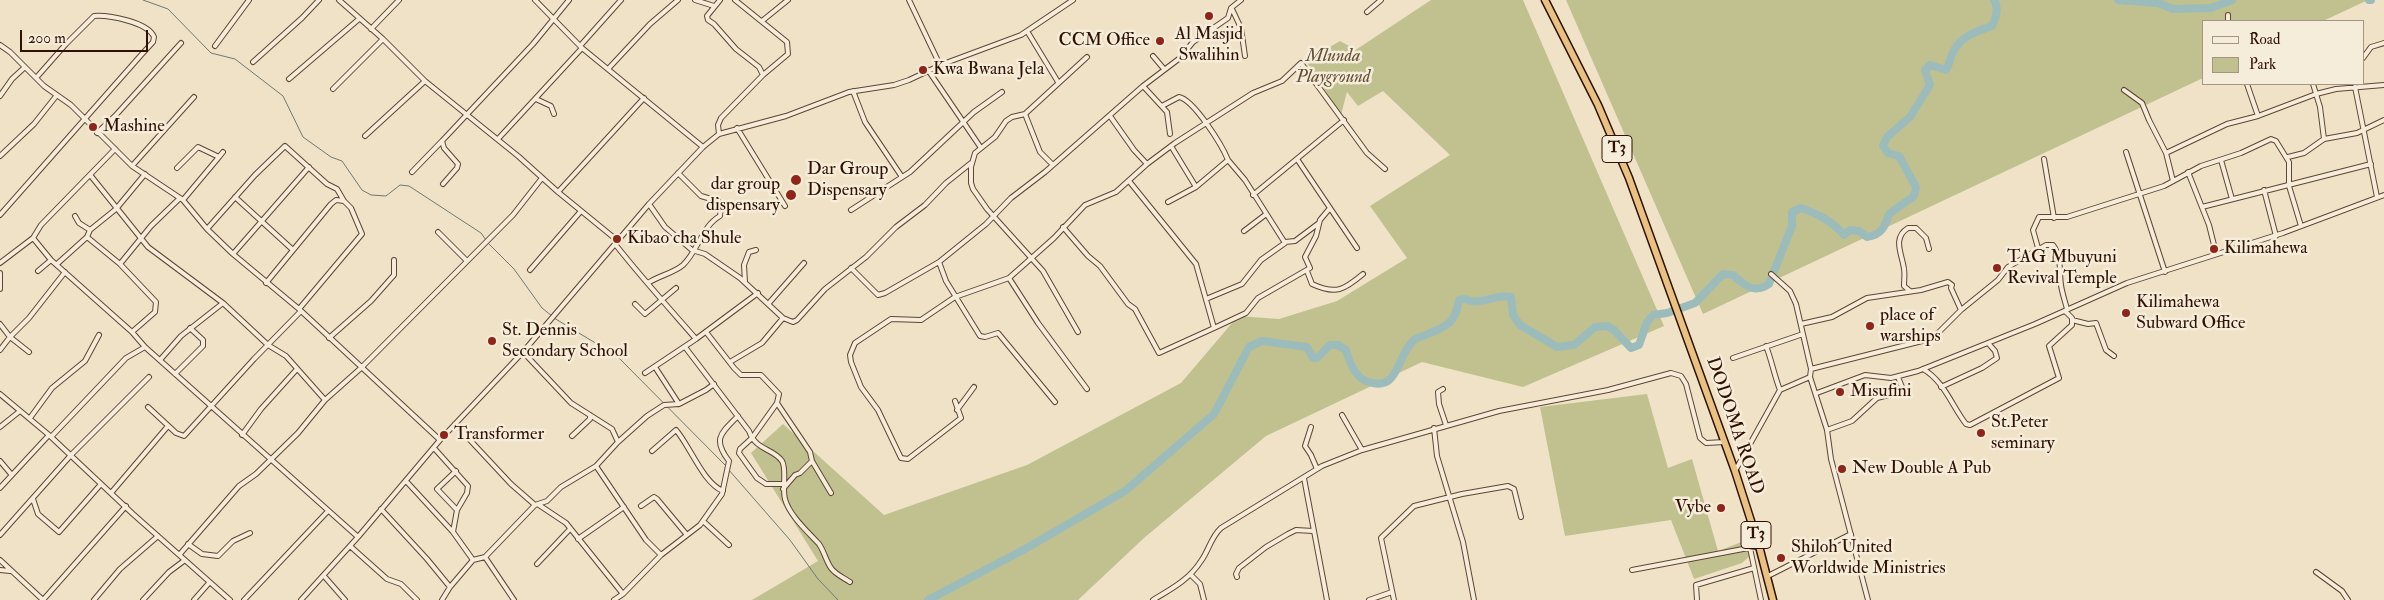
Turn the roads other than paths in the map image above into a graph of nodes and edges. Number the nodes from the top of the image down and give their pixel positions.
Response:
1 (249, 0) edge
2 (319, 0) edge
3 (340, 0) edge
4 (399, 0) edge
5 (535, 0) edge
6 (569, 0) edge
7 (621, 0) edge
8 (678, 0) edge
9 (695, 0) edge
10 (720, 0) edge
11 (735, 0) edge
12 (788, 0) edge
13 (909, 0) edge
14 (1073, 0) edge
15 (1241, 0) edge
16 (1380, 0) edge
17 (1545, 0) edge
18 (714, 6) junction
19 (1232, 8) junction
20 (1367, 12) dead end
21 (2228, 15) dead end
22 (553, 18) junction
23 (359, 19) junction
24 (2228, 20) edge
25 (762, 22) junction
26 (371, 29) junction
27 (1028, 31) junction
28 (383, 39) junction
29 (181, 43) dead end
30 (2384, 43) edge
31 (0, 44) edge
32 (215, 46) dead end
33 (581, 47) junction
34 (1153, 56) dead end
35 (1246, 56) dead end
36 (1086, 57) dead end
37 (2364, 57) edge
38 (253, 62) dead end
39 (940, 65) junction
40 (25, 67) junction
41 (1164, 69) junction
42 (608, 70) junction
43 (928, 70) junction
44 (763, 74) junction
45 (36, 78) junction
46 (289, 79) dead end
47 (425, 81) junction
48 (1058, 82) junction
49 (2247, 85) edge
50 (2313, 85) edge
51 (2384, 85) edge
52 (1143, 86) junction
53 (2355, 87) junction
54 (333, 89) dead end
55 (2124, 90) dead end
56 (853, 91) junction
57 (1002, 92) dead end
58 (2316, 94) junction
59 (57, 95) junction
60 (0, 96) edge
61 (194, 97) dead end
62 (644, 98) junction
63 (536, 99) junction
64 (1162, 106) junction
65 (466, 114) junction
66 (554, 114) dead end
67 (1025, 114) junction
68 (1110, 116) junction
69 (2258, 116) junction
70 (85, 119) junction
71 (1344, 120) junction
72 (2383, 120) edge
73 (1205, 122) junction
74 (962, 124) junction
75 (2384, 126) edge
76 (736, 128) junction
77 (2362, 130) junction
78 (97, 133) junction
79 (719, 134) junction
80 (1170, 134) dead end
81 (365, 136) dead end
82 (498, 139) junction
83 (2324, 139) junction
84 (442, 140) junction
85 (1171, 146) junction
86 (703, 147) junction
87 (981, 148) junction
88 (115, 149) junction
89 (223, 152) dead end
90 (2126, 152) dead end
91 (2166, 152) junction
92 (0, 156) edge
93 (219, 157) junction
94 (2288, 157) junction
95 (1297, 159) junction
96 (2044, 159) dead end
97 (1228, 160) junction
98 (2221, 160) junction
99 (972, 163) junction
100 (1147, 164) junction
101 (2371, 164) junction
102 (1053, 165) junction
103 (132, 166) junction
104 (309, 167) junction
105 (178, 168) dead end
106 (1385, 169) dead end
107 (412, 172) dead end
108 (2188, 172) junction
109 (678, 173) junction
110 (145, 174) junction
111 (91, 176) junction
112 (902, 177) junction
113 (542, 178) junction
114 (1129, 181) junction
115 (2173, 181) junction
116 (443, 184) dead end
117 (2289, 186) junction
118 (1196, 188) junction
119 (2264, 190) junction
120 (558, 192) junction
121 (2140, 193) junction
122 (1253, 195) junction
123 (2384, 195) edge
124 (235, 197) junction
125 (2377, 197) junction
126 (182, 199) junction
127 (2232, 199) junction
128 (344, 200) junction
129 (1168, 202) dead end
130 (649, 204) junction
131 (785, 206) dead end
132 (2202, 207) junction
133 (1330, 208) junction
134 (116, 209) junction
135 (851, 210) dead end
136 (581, 211) junction
137 (1265, 214) junction
138 (0, 215) edge
139 (992, 215) junction
140 (75, 216) dead end
141 (2054, 218) junction
142 (260, 221) junction
143 (1319, 223) junction
144 (2301, 226) junction
145 (1063, 227) junction
146 (207, 229) junction
147 (90, 230) junction
148 (1244, 231) dead end
149 (438, 232) dead end
150 (2276, 236) junction
151 (87, 237) junction
152 (33, 238) junction
153 (142, 240) junction
154 (617, 242) junction
155 (1285, 242) junction
156 (1357, 248) dead end
157 (2038, 248) junction
158 (1929, 249) dead end
159 (293, 250) junction
160 (692, 250) junction
161 (756, 250) dead end
162 (233, 254) junction
163 (2216, 254) junction
164 (1030, 258) junction
165 (51, 260) junction
166 (394, 260) dead end
167 (466, 260) junction
168 (939, 262) junction
169 (0, 263) edge
170 (804, 263) dead end
171 (57, 264) junction
172 (120, 264) junction
173 (851, 268) junction
174 (530, 270) dead end
175 (1307, 271) junction
176 (38, 272) dead end
177 (65, 272) junction
178 (2165, 272) junction
179 (0, 274) edge
180 (1363, 274) dead end
181 (1771, 274) dead end
182 (1009, 278) junction
183 (266, 282) junction
184 (745, 282) junction
185 (648, 283) junction
186 (676, 288) dead end
187 (0, 289) edge
188 (1910, 291) junction
189 (758, 293) junction
190 (956, 297) junction
191 (1206, 299) junction
192 (660, 300) junction
193 (770, 302) junction
194 (223, 303) junction
195 (635, 304) dead end
196 (300, 310) junction
197 (1962, 310) junction
198 (2066, 310) junction
199 (783, 318) junction
200 (2072, 320) junction
201 (0, 324) edge
202 (1801, 324) junction
203 (190, 328) junction
204 (1214, 328) junction
205 (132, 332) junction
206 (706, 332) junction
207 (1078, 332) dead end
208 (99, 334) dead end
209 (1802, 334) junction
210 (10, 337) junction
211 (329, 338) junction
212 (696, 339) junction
213 (1988, 343) junction
214 (268, 346) junction
215 (1766, 346) junction
216 (145, 347) junction
217 (685, 347) junction
218 (0, 350) edge
219 (29, 352) dead end
220 (523, 352) junction
221 (2114, 356) dead end
222 (1732, 358) dead end
223 (160, 360) junction
224 (730, 362) junction
225 (655, 367) junction
226 (360, 368) junction
227 (297, 369) junction
228 (1811, 369) junction
229 (1922, 369) junction
230 (645, 373) dead end
231 (175, 374) junction
232 (149, 377) dead end
233 (1810, 377) junction
234 (1898, 377) junction
235 (714, 384) junction
236 (974, 387) dead end
237 (1941, 387) junction
238 (1087, 389) dead end
239 (1443, 389) dead end
240 (1780, 390) junction
241 (1817, 393) junction
242 (0, 394) edge
243 (326, 400) junction
244 (955, 401) dead end
245 (777, 402) junction
246 (1055, 402) dead end
247 (679, 404) junction
248 (148, 407) dead end
249 (212, 407) junction
250 (957, 410) junction
251 (20, 411) junction
252 (590, 415) junction
253 (1342, 415) dead end
254 (738, 416) junction
255 (30, 418) junction
256 (455, 424) junction
257 (1446, 425) junction
258 (168, 426) junction
259 (0, 427) edge
260 (1311, 427) dead end
261 (1434, 428) junction
262 (1827, 430) junction
263 (242, 435) junction
264 (50, 436) junction
265 (572, 436) dead end
266 (752, 438) junction
267 (440, 440) junction
268 (618, 442) junction
269 (1725, 442) junction
270 (434, 448) junction
271 (1362, 450) junction
272 (652, 451) dead end
273 (71, 455) junction
274 (270, 460) junction
275 (0, 461) edge
276 (812, 461) junction
277 (596, 466) junction
278 (1317, 469) junction
279 (456, 471) junction
280 (1735, 471) junction
281 (12, 474) junction
282 (1304, 478) junction
283 (406, 481) junction
284 (101, 484) junction
285 (783, 486) junction
286 (0, 488) edge
287 (723, 491) junction
288 (111, 493) junction
289 (831, 493) dead end
290 (1448, 498) junction
291 (33, 499) junction
292 (537, 505) junction
293 (126, 506) junction
294 (641, 506) dead end
295 (624, 507) junction
296 (381, 509) junction
297 (457, 510) junction
298 (328, 511) junction
299 (1521, 517) dead end
300 (703, 521) junction
301 (570, 529) junction
302 (1313, 531) junction
303 (454, 532) junction
304 (250, 533) dead end
305 (687, 534) junction
306 (1851, 534) junction
307 (0, 535) edge
308 (158, 536) junction
309 (358, 538) junction
310 (578, 539) junction
311 (188, 544) junction
312 (350, 546) junction
313 (728, 546) dead end
314 (1760, 546) junction
315 (1750, 548) junction
316 (180, 554) junction
317 (661, 555) junction
318 (485, 557) junction
319 (0, 560) edge
320 (185, 560) junction
321 (473, 560) junction
322 (537, 564) dead end
323 (1754, 568) junction
324 (0, 570) edge
325 (1632, 570) dead end
326 (12, 572) junction
327 (2316, 572) dead end
328 (1191, 575) junction
329 (324, 576) junction
330 (1768, 576) junction
331 (1237, 577) dead end
332 (850, 582) dead end
333 (209, 583) junction
334 (450, 587) junction
335 (1392, 592) junction
336 (623, 594) junction
337 (43, 600) edge
338 (94, 600) edge
339 (143, 600) edge
340 (194, 600) edge
341 (230, 600) edge
342 (244, 600) edge
343 (301, 600) edge
344 (345, 600) edge
345 (417, 600) edge
346 (442, 600) edge
347 (514, 600) edge
348 (614, 600) edge
349 (1153, 600) edge
350 (1204, 600) edge
351 (1327, 600) edge
352 (1369, 600) edge
353 (1394, 600) edge
354 (1474, 600) edge
355 (1697, 600) edge
356 (1761, 600) edge
357 (1773, 600) edge
358 (1868, 600) edge
359 (2348, 600) edge

1 - 32 street
2 - 38 street
3 - 23 street
4 - 26 street
5 - 22 street
6 - 22 street
7 - 33 street
8 - 42 street
9 - 18 street
10 - 18 street
11 - 25 street
12 - 25 street
13 - 39 street
14 - 27 street
15 - 19 street
16 - 20 street
17 - 269 highway, DODOMA ROAD / T3
18 - 44 street
19 - 35 street
19 - 41 street
21 - 24 street
22 - 33 street
22 - 65 street
23 - 26 street
23 - 46 street
25 - 44 street
26 - 28 street
27 - 39 street
27 - 48 street
28 - 47 street
28 - 54 street
29 - 78 street
30 - 37 street
31 - 40 street
33 - 42 street
33 - 63 street
34 - 41 street
36 - 48 street
39 - 43 street
40 - 45 street
40 - 60 street
41 - 52 street
42 - 62 street
43 - 56 street
43 - 74 street
44 - 79 street
45 - 59 street
45 - 70 street
47 - 65 street
47 - 81 street
48 - 67 street
49 - 69 street
50 - 58 street
51 - 53 street
52 - 64 street
52 - 68 street
53 - 58 street
53 - 77 street
55 - 91 street
56 - 76 street
56 - 112 street
57 - 74 street
58 - 69 street
58 - 83 street
59 - 70 street
59 - 92 street
61 - 103 street
62 - 86 street
62 - 120 street
63 - 66 street
63 - 82 street
64 - 73 street
64 - 80 street
65 - 82 street
65 - 84 street
67 - 87 street
67 - 102 street
68 - 100 street
68 - 102 street
69 - 91 street
70 - 78 street
70 - 138 street
71 - 73 street
71 - 95 street
71 - 106 street
72 - 75 street
72 - 77 street
73 - 85 street
73 - 97 street
74 - 87 street
74 - 112 street
76 - 79 street
76 - 131 street
77 - 83 street
77 - 101 street
78 - 88 street
79 - 86 street
82 - 113 street
83 - 94 street
84 - 107 street
84 - 116 street
85 - 100 street
85 - 118 street
86 - 109 street
87 - 99 street
88 - 103 street
88 - 111 street
89 - 93 street
90 - 121 street
91 - 115 street
93 - 105 street
93 - 126 street
94 - 98 street
94 - 117 street
95 - 122 street
95 - 133 street
96 - 141 street
97 - 118 street
97 - 122 street
98 - 108 street
98 - 127 street
99 - 139 street
99 - 173 street
100 - 114 street
101 - 117 street
101 - 125 street
102 - 139 street
103 - 110 street
104 - 124 street
104 - 128 street
104 - 142 street
108 - 115 street
108 - 132 street
109 - 130 street
109 - 160 street
110 - 126 street
110 - 134 street
111 - 134 street
111 - 152 street
112 - 135 street
113 - 120 street
113 - 167 street
114 - 145 street
114 - 191 street
115 - 121 street
117 - 119 street
117 - 144 street
118 - 129 street
119 - 127 street
119 - 150 street
120 - 136 street
121 - 141 street
121 - 178 street
122 - 137 street
123 - 125 street
124 - 142 street
124 - 146 street
125 - 144 street
126 - 146 street
126 - 153 street
127 - 132 street
128 - 159 street
128 - 196 street
130 - 154 street
130 - 160 street
132 - 163 street
133 - 143 street
133 - 156 street
134 - 147 street
134 - 153 street
136 - 154 street
136 - 174 street
137 - 148 street
137 - 155 street
139 - 164 street
139 - 168 street
140 - 147 street
141 - 157 street
142 - 159 street
142 - 162 street
143 - 155 street
143 - 175 street
144 - 150 street
145 - 164 street
145 - 204 street
146 - 162 street
147 - 151 street
149 - 167 street
150 - 163 street
151 - 171 street
151 - 172 street
152 - 165 street
152 - 169 street
153 - 172 street
153 - 194 street
154 - 185 street
154 - 220 street
155 - 191 street
157 - 197 street
157 - 198 street
158 - 188 street
159 - 183 street
160 - 184 street
160 - 185 street
161 - 184 street
162 - 183 street
163 - 178 street
164 - 182 street
164 - 207 street
165 - 171 street
165 - 176 street
166 - 211 street
167 - 226 street
168 - 173 street
168 - 190 street
170 - 193 street
171 - 177 street
172 - 205 street
173 - 199 street
175 - 180 street
175 - 204 street
177 - 205 street
177 - 210 street
178 - 198 street
179 - 187 street
181 - 202 street
182 - 190 street
182 - 238 street
183 - 196 street
184 - 189 street
185 - 192 street
186 - 192 street
188 - 197 street
188 - 202 street
189 - 193 street
189 - 206 street
190 - 246 street
190 - 250 street
191 - 204 street
192 - 195 street
192 - 212 street
193 - 199 street
194 - 203 street
194 - 214 street
196 - 211 street
196 - 214 street
197 - 228 street
198 - 200 street
198 - 213 street
199 - 224 street
200 - 221 street
200 - 237 street
201 - 210 street
202 - 209 street
203 - 223 street
203 - 231 street
205 - 216 street
206 - 212 street
206 - 224 street
208 - 255 street
209 - 215 street
209 - 228 street
210 - 218 street
210 - 219 street
211 - 226 street
212 - 217 street
213 - 229 street
213 - 237 street
214 - 227 street
214 - 249 street
215 - 222 street
215 - 240 street
216 - 223 street
216 - 264 street
217 - 225 street
217 - 235 street
220 - 252 street
220 - 256 street
223 - 231 street
224 - 245 street
225 - 230 street
225 - 247 street
226 - 243 street
226 - 267 street
227 - 243 street
227 - 263 street
228 - 233 street
229 - 234 street
229 - 237 street
231 - 249 street
232 - 273 street
233 - 240 street
233 - 241 street
234 - 241 street
234 - 262 street
235 - 247 street
235 - 254 street
236 - 250 street
239 - 257 street
240 - 280 street
241 - 262 street
242 - 251 street
243 - 274 street
244 - 250 street
245 - 266 street
245 - 276 street
247 - 268 street
248 - 258 street
249 - 258 street
249 - 263 street
251 - 255 street
251 - 259 street
252 - 265 street
252 - 268 street
253 - 271 street
254 - 266 street
254 - 287 street
255 - 264 street
256 - 267 street
256 - 292 street
257 - 261 street
257 - 269 street
258 - 288 street
260 - 278 street
261 - 271 street
261 - 290 street
262 - 306 street
263 - 274 street
264 - 273 street
264 - 281 street
266 - 285 street
266 - 285 street
267 - 270 street
268 - 277 street
269 - 280 highway, DODOMA ROAD / T3
270 - 279 street
270 - 283 street
271 - 278 street
272 - 287 street
273 - 284 street
273 - 291 street
274 - 298 street
274 - 311 street
275 - 281 street
276 - 285 street
276 - 289 street
277 - 292 street
277 - 295 street
278 - 282 street
279 - 297 street
279 - 297 street
280 - 314 highway, DODOMA ROAD / T3
281 - 286 street
282 - 302 street
282 - 328 street
283 - 296 street
283 - 303 street
284 - 288 street
284 - 291 street
285 - 332 street
287 - 300 street
288 - 293 street
290 - 299 street
290 - 335 street
290 - 354 street
291 - 307 street
292 - 301 street
292 - 318 street
293 - 308 street
293 - 337 street
294 - 305 street
295 - 310 street
295 - 317 street
296 - 309 street
296 - 334 street
297 - 303 street
298 - 309 street
298 - 342 street
300 - 305 street
300 - 313 street
301 - 310 street
301 - 322 street
302 - 331 street
302 - 351 street
303 - 321 street
304 - 311 street
305 - 317 street
306 - 330 street
306 - 358 street
308 - 316 street
308 - 338 street
309 - 312 street
310 - 336 street
311 - 316 street
312 - 329 street
312 - 345 street
314 - 315 street
314 - 330 highway, DODOMA ROAD / T3
315 - 323 street
315 - 325 street
316 - 320 street
317 - 336 street
318 - 321 street
318 - 347 street
319 - 326 street
320 - 333 street
320 - 339 street
321 - 334 street
323 - 355 street
323 - 356 street
324 - 326 street
326 - 337 street
327 - 359 street
328 - 349 street
328 - 350 street
329 - 343 street
329 - 344 street
330 - 357 highway, DODOMA ROAD / T3
333 - 340 street
333 - 341 street
334 - 346 street
335 - 352 street
335 - 353 street
336 - 348 street

